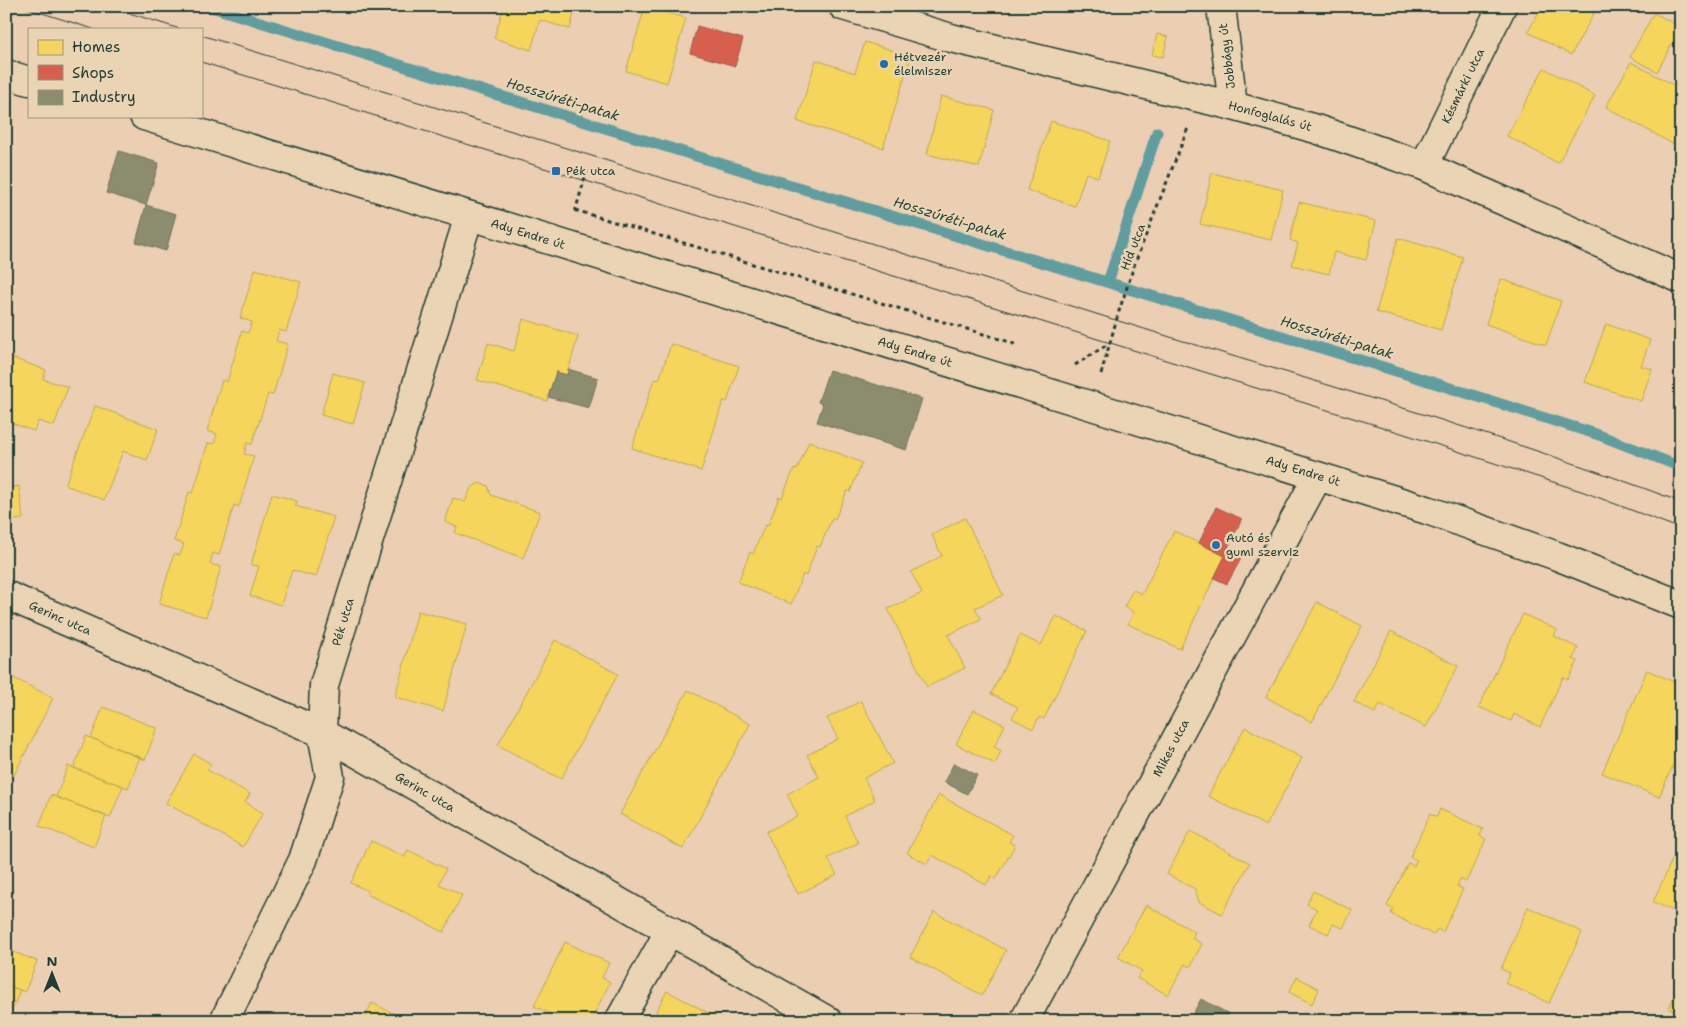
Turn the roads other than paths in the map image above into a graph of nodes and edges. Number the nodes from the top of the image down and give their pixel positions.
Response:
1 (843, 6) edge
2 (1221, 6) edge
3 (1502, 6) edge
4 (6, 74) edge
5 (28, 81) edge
6 (1233, 106) junction
7 (150, 118) edge
8 (1424, 166) junction
9 (469, 216) junction
10 (1681, 279) edge
11 (1318, 476) junction
12 (6, 595) edge
13 (1681, 606) edge
14 (322, 733) junction
15 (670, 930) junction
16 (224, 1021) edge
17 (620, 1021) edge
18 (828, 1021) edge
19 (1024, 1021) edge

1 - 6 street, Honfoglalás út
2 - 6 street, Jobbágy út
3 - 8 street, Késmárki utca
4 - 5 street
6 - 8 street, Honfoglalás út
7 - 9 street, Ady Endre út
8 - 10 street, Honfoglalás út
9 - 11 street, Ady Endre út
9 - 14 street, Pék utca
11 - 13 street, Ady Endre út
11 - 19 street, Mikes utca
12 - 14 street, Gerinc utca
14 - 15 street, Gerinc utca
14 - 16 street, Pék utca
15 - 17 street
15 - 18 street, Gerinc utca

